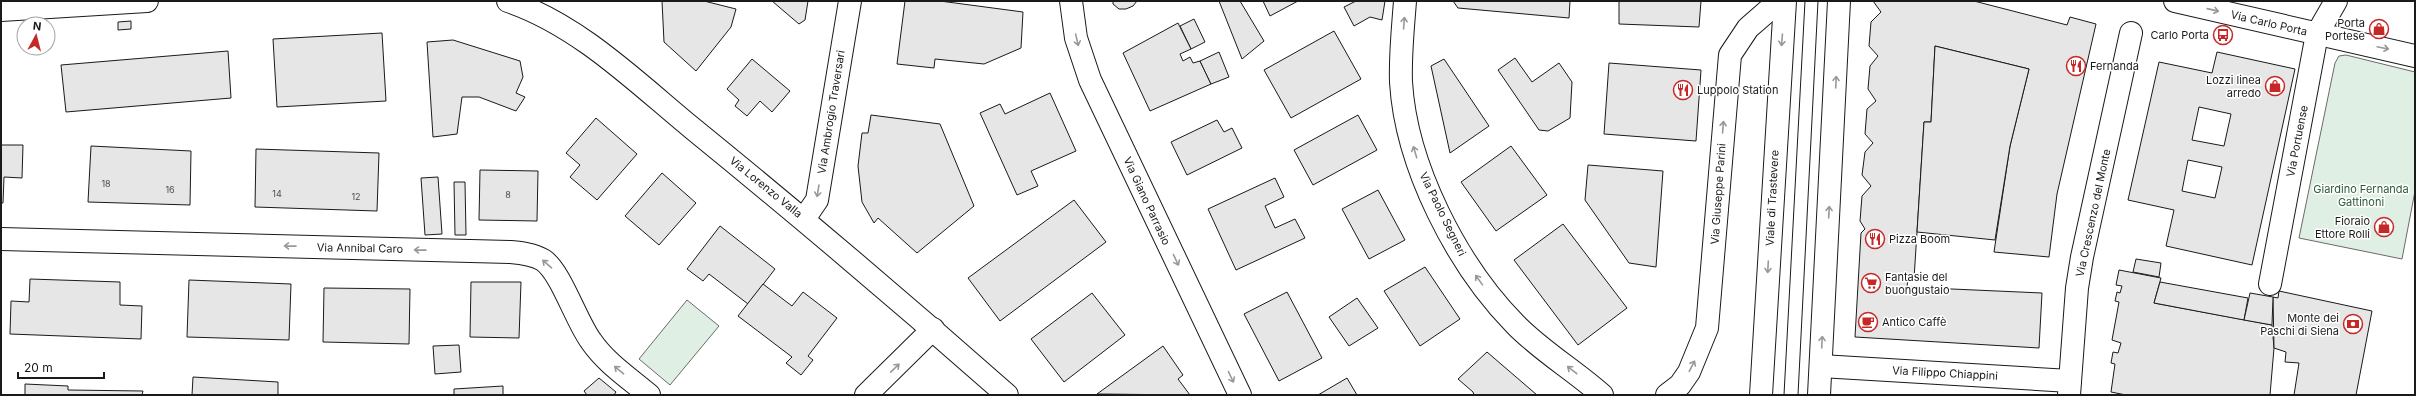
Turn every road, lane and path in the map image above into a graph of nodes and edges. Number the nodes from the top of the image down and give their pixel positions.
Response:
1 (147, 1) edge
2 (508, 1) edge
3 (850, 1) edge
4 (1071, 1) edge
5 (1405, 1) edge
6 (1779, 1) edge
7 (1785, 1) edge
8 (1840, 1) edge
9 (2174, 1) edge
10 (2336, 1) edge
11 (1, 10) edge
12 (2131, 33) dead end
13 (2317, 34) junction
14 (2415, 56) edge
15 (804, 219) junction
16 (1, 239) edge
17 (2270, 284) dead end
18 (933, 329) junction
19 (1820, 366) junction
20 (2070, 388) edge
21 (649, 395) edge
22 (866, 395) edge
23 (1007, 395) edge
24 (1240, 395) edge
25 (1602, 395) edge
26 (1667, 395) edge
27 (1761, 395) edge
28 (1819, 395) edge

1 - 11 street
2 - 15 street, Via Lorenzo Valla
3 -> 15 street, Via Ambrogio Traversari
4 -> 24 street, Via Giano Parrasio
25 -> 5 street, Via Paolo Segneri
26 -> 6 street, Via Giuseppe Parini
7 -> 27 street, Viale di Trastevere
19 -> 8 street
9 -> 13 street, Via Carlo Porta
10 - 13 street, Via Portuense
12 - 20 street, Via Crescenzo del Monte
13 -> 14 street, Via Carlo Porta
13 - 17 street, Via Portuense
15 - 18 street, Via Lorenzo Valla
21 -> 16 street, Via Annibal Caro
22 -> 18 street
18 - 23 street, Via Lorenzo Valla
19 - 20 street, Via Filippo Chiappini
19 - 28 street

